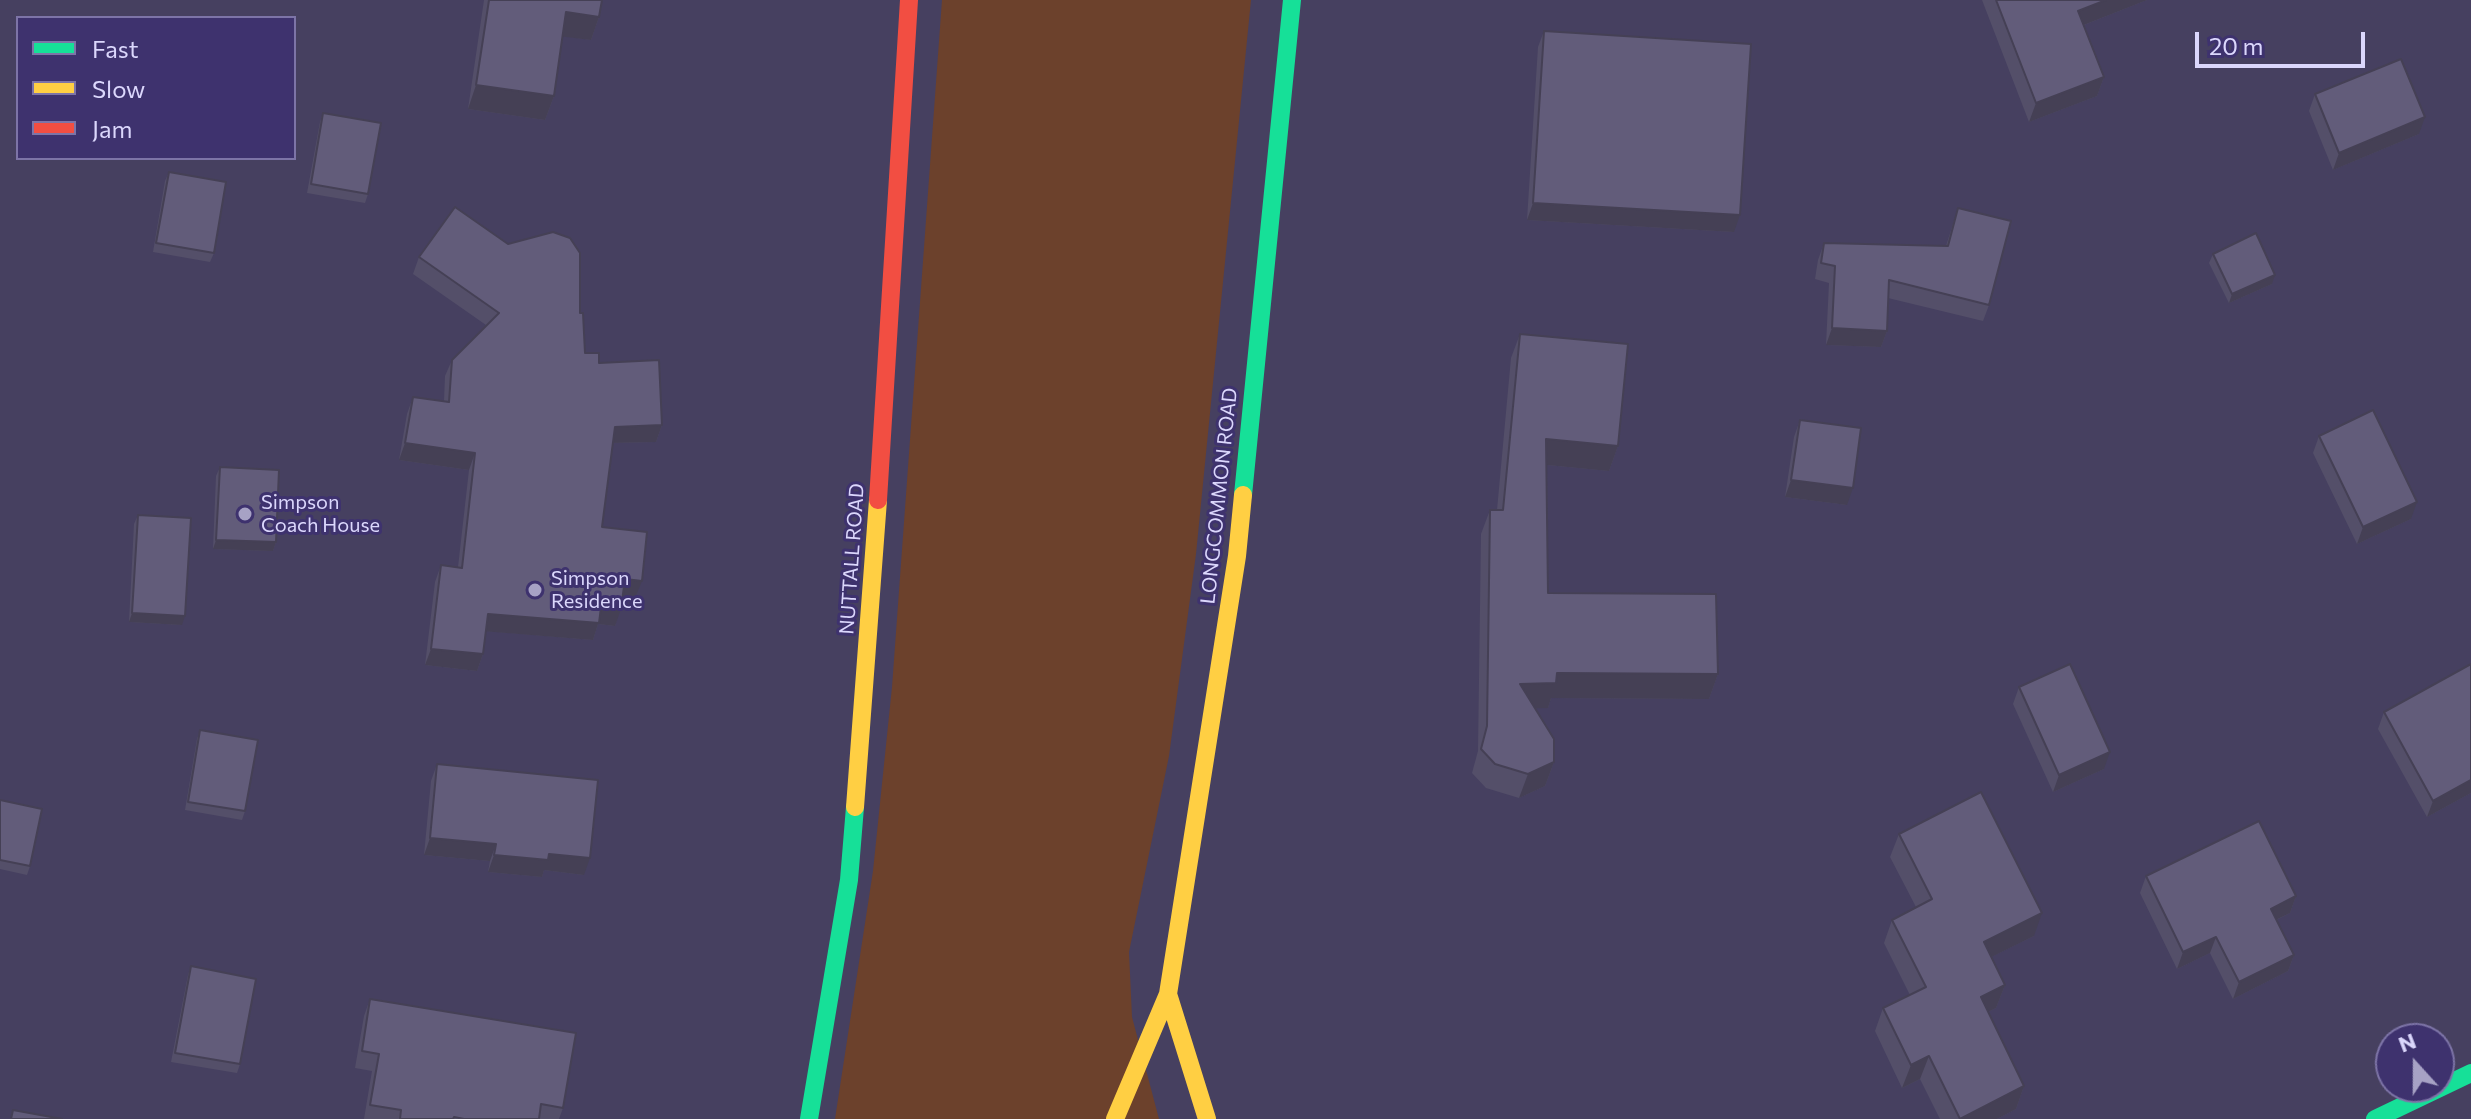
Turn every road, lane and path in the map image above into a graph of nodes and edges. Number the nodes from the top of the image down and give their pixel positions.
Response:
1 (909, 0) edge
2 (1292, 0) edge
3 (1168, 994) junction
4 (2471, 1073) edge
5 (809, 1119) edge
6 (1115, 1119) edge
7 (1207, 1119) edge
8 (2375, 1119) edge

1 - 5 street, NUTTALL ROAD
2 - 3 street, LONGCOMMON ROAD
3 - 6 street, LONGCOMMON ROAD
3 - 7 street, LONGCOMMON ROAD
4 - 8 street

